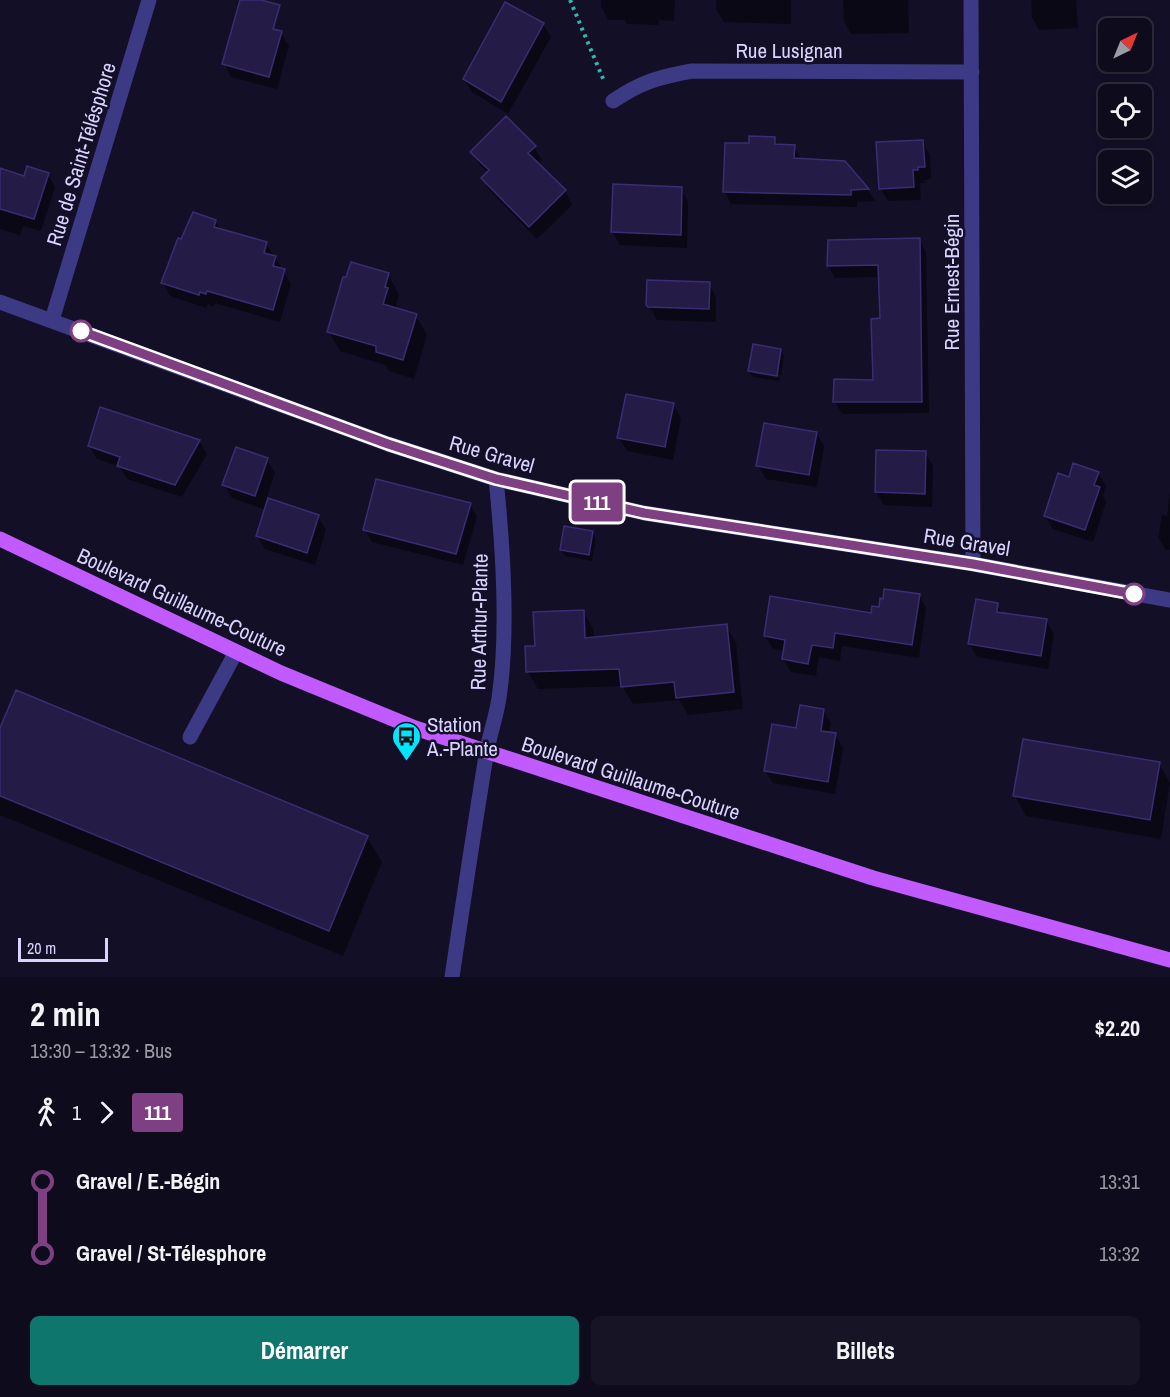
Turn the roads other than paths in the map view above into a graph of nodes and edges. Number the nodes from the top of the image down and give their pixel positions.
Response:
1 (149, 0) edge
2 (971, 0) edge
3 (972, 72) junction
4 (613, 101) road end
5 (0, 302) edge
6 (52, 320) junction
7 (496, 479) junction
8 (0, 539) edge
9 (973, 564) junction
10 (1170, 600) edge
11 (236, 652) junction
12 (190, 737) dead end
13 (487, 752) junction
14 (1170, 960) edge
15 (452, 977) edge

1 - 6 street, Rue de Saint-Télésphore
2 - 3 street, Rue Ernest-Bégin
3 - 4 street, Rue Lusignan
3 - 9 street, Rue Ernest-Bégin
5 - 6 street, Rue Gravel
6 - 7 street, Rue Gravel
7 - 9 street, Rue Gravel
7 - 13 street, Rue Arthur-Plante
8 - 11 main road, Boulevard Guillaume-Couture
9 - 10 street, Rue Gravel
11 - 12 street
11 - 13 main road, Boulevard Guillaume-Couture
13 - 14 main road, Boulevard Guillaume-Couture
13 - 15 street, Rue Arthur-Plante

